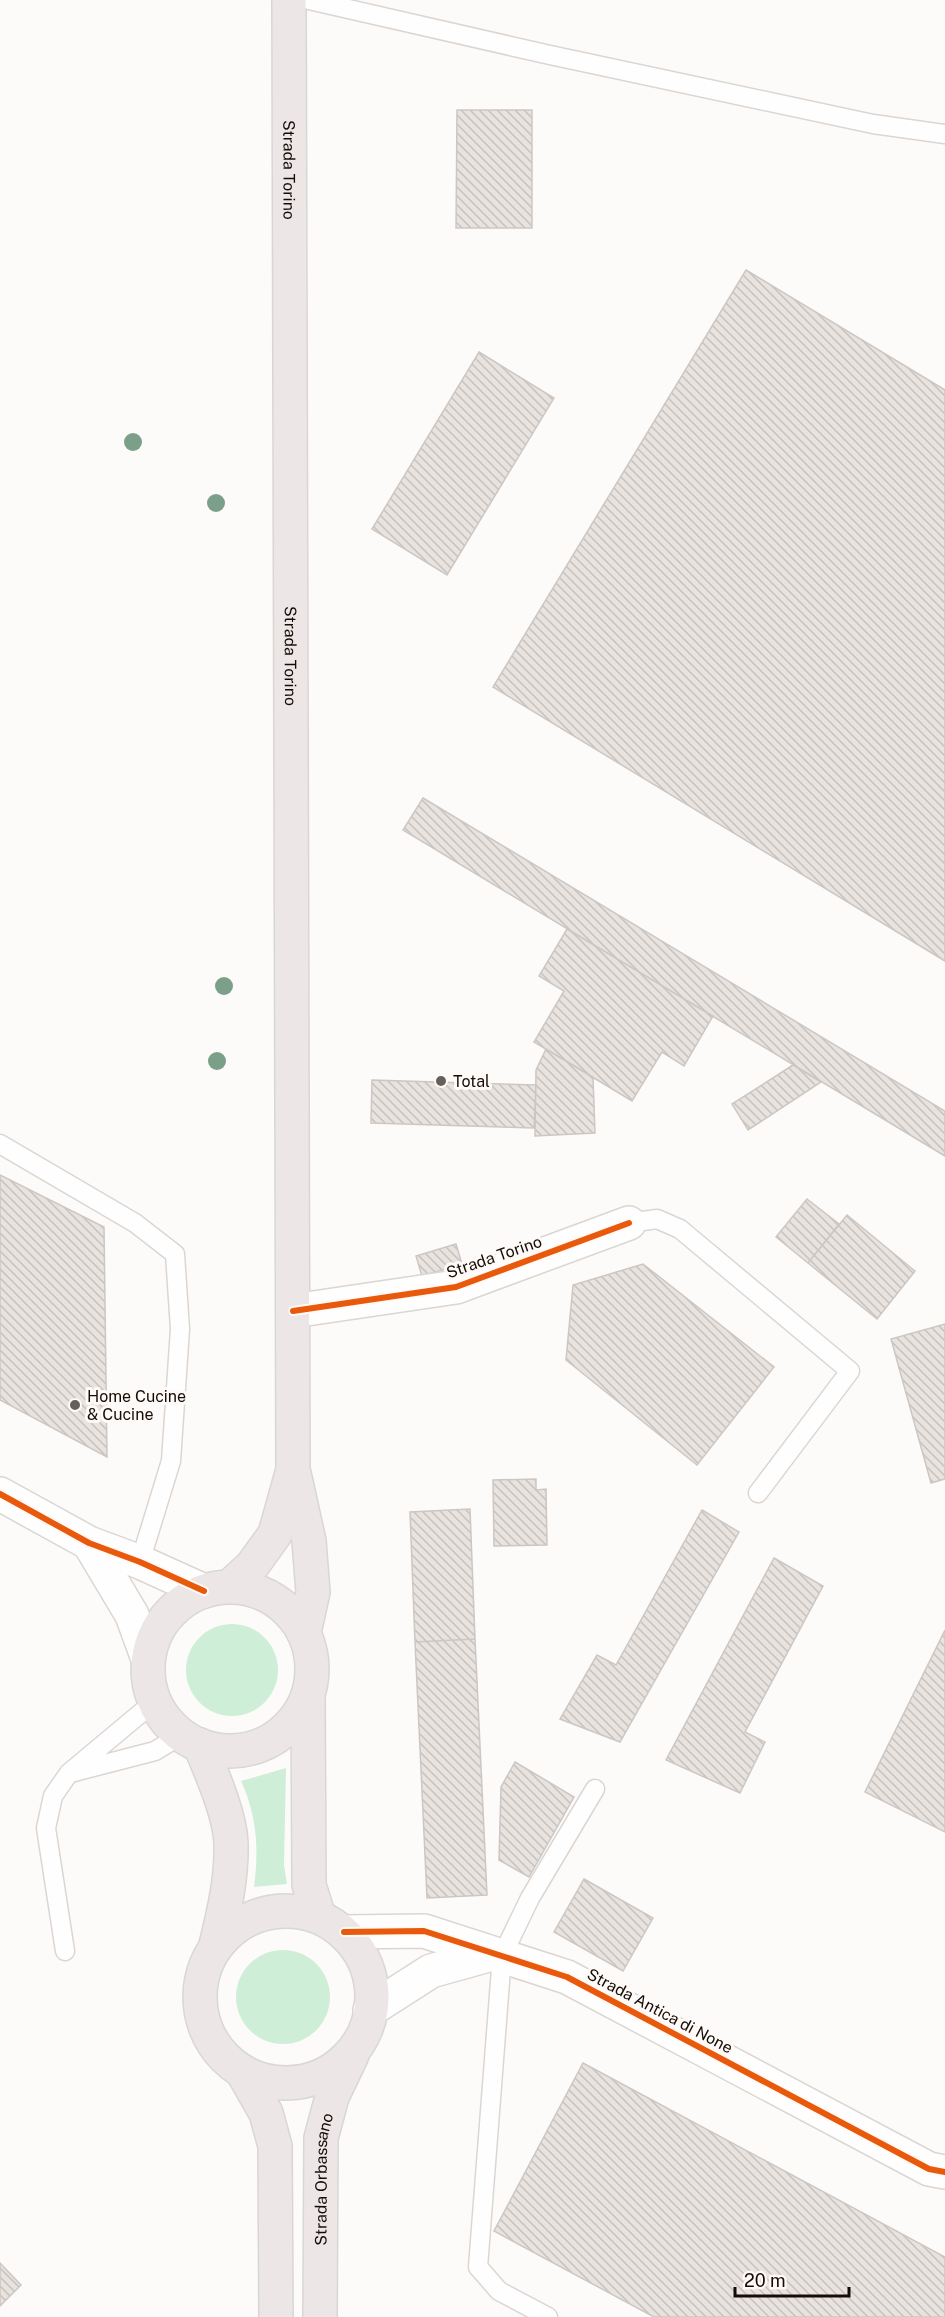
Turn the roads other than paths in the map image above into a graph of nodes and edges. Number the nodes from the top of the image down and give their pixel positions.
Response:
1 (289, 0) edge
2 (309, 0) edge
3 (945, 134) edge
4 (0, 1144) edge
5 (629, 1223) joint
6 (293, 1311) junction
7 (293, 1469) junction
8 (758, 1493) dead end
9 (0, 1494) edge
10 (89, 1544) junction
11 (140, 1562) junction
12 (217, 1588) junction
13 (304, 1633) junction
14 (148, 1659) junction
15 (308, 1696) junction
16 (154, 1702) junction
17 (190, 1740) junction
18 (69, 1773) junction
19 (595, 1789) dead end
20 (332, 1925) junction
21 (216, 1946) junction
22 (65, 1952) dead end
23 (497, 1955) junction
24 (370, 2010) junction
25 (355, 2048) junction
26 (242, 2071) junction
27 (945, 2172) edge
28 (276, 2317) edge
29 (321, 2317) edge
30 (548, 2317) edge

1 - 6 main road, Strada Torino
2 - 3 lane
4 - 11 lane
5 - 6 street, Strada Torino
5 - 8 lane
6 - 7 main road, Strada Torino
7 - 12 main road, Strada Torino
7 - 13 main road, Strada Torino
9 - 10 street
10 - 11 street
10 - 14 street
11 - 12 street
12 - 13 main road
12 - 14 main road
13 - 15 main road
14 - 16 main road
15 - 17 main road
15 - 20 main road
16 - 17 main road
16 - 18 lane
17 - 18 lane
17 - 21 main road
18 - 22 lane
19 - 23 lane
20 - 21 main road
20 - 23 street, Strada Antica di None
20 - 24 main road
21 - 26 main road
23 - 24 street
23 - 27 street, Strada Antica di None
23 - 30 lane
24 - 25 main road
25 - 26 main road
25 - 29 main road, Strada Orbassano
26 - 28 main road

